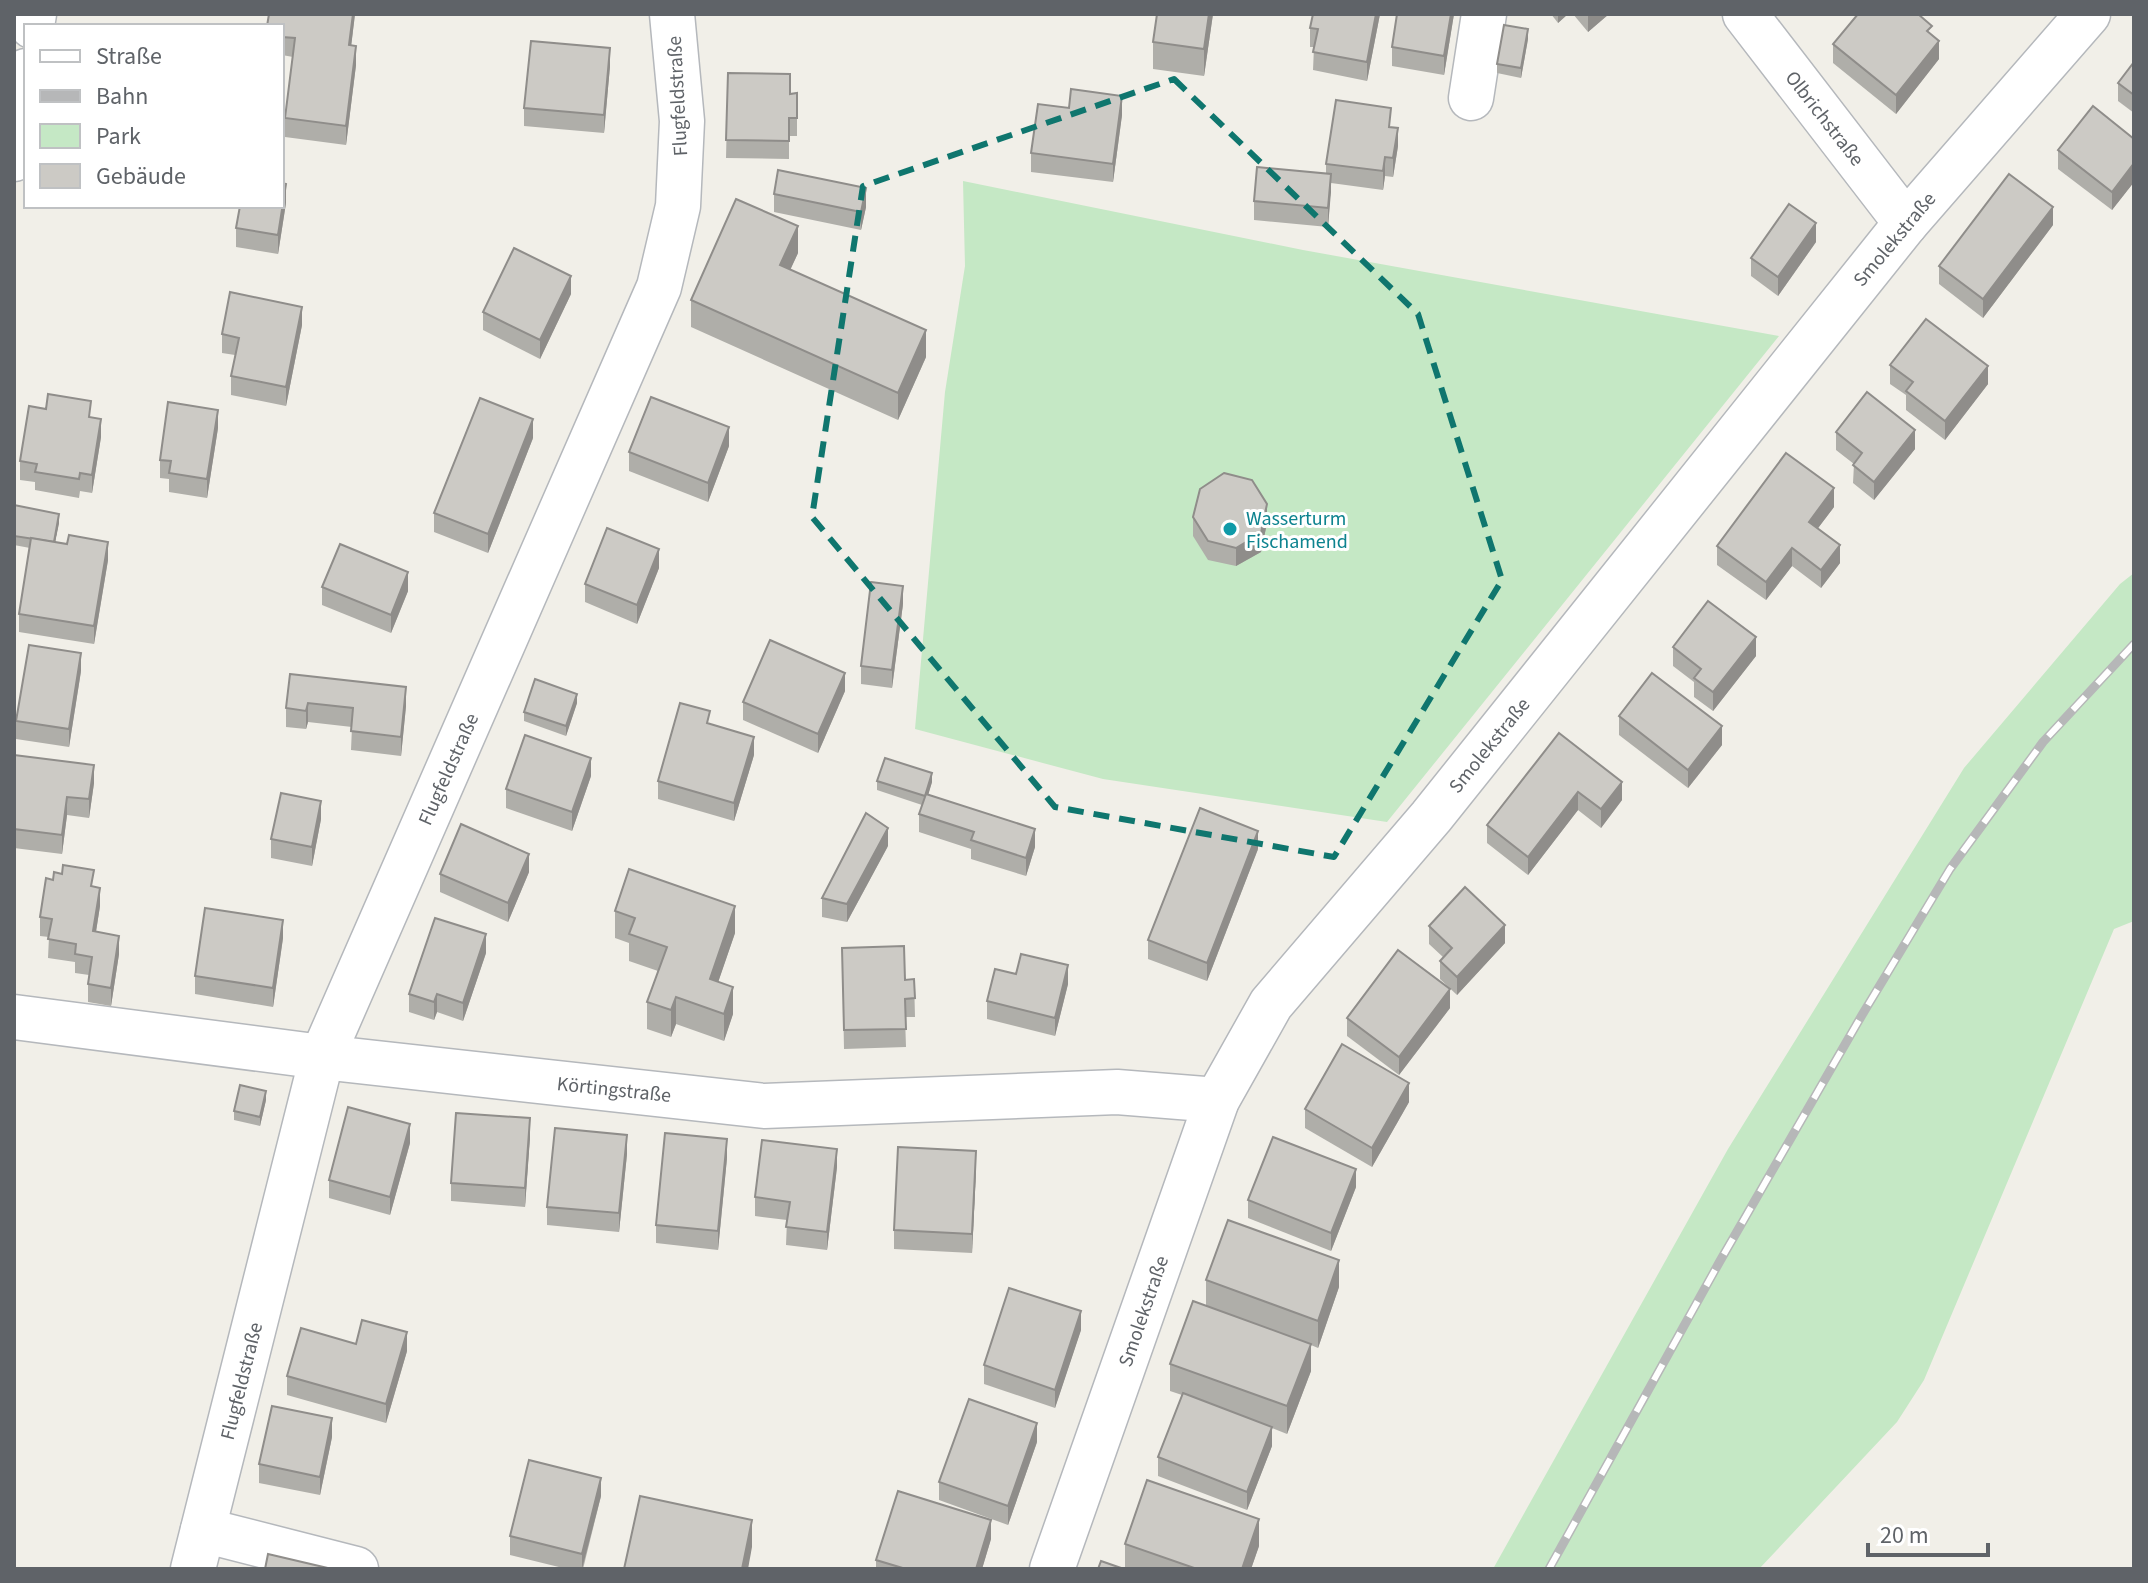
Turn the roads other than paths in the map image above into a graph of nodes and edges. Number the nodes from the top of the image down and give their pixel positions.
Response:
1 (672, 14) edge
2 (1484, 14) edge
3 (1745, 14) edge
4 (2088, 14) edge
5 (24, 86) edge
6 (1471, 98) dead end
7 (14, 159) edge
8 (1906, 223) junction
9 (14, 1017) edge
10 (322, 1057) junction
11 (1217, 1100) junction
12 (198, 1550) edge
13 (356, 1569) edge
14 (1052, 1569) edge

1 - 10 street, Flugfeldstraße
2 - 6 street
3 - 8 street, Olbrichstraße
4 - 8 street, Smolekstraße
5 - 7 street
8 - 11 street, Smolekstraße
9 - 10 street, Körtingstraße
10 - 11 street, Körtingstraße
10 - 12 street, Flugfeldstraße
11 - 14 street, Smolekstraße
12 - 13 street, Flugfeldstraße

